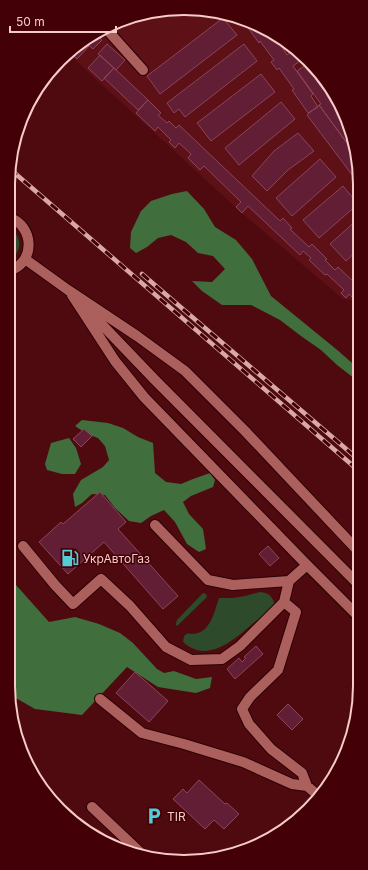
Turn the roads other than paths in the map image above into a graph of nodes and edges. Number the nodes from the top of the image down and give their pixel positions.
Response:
1 (109, 32) edge
2 (143, 70) dead end
3 (15, 220) edge
4 (25, 259) junction
5 (15, 268) edge
6 (68, 290) junction
7 (155, 525) dead end
8 (23, 546) dead end
9 (353, 546) edge
10 (307, 565) junction
11 (353, 579) edge
12 (289, 581) junction
13 (284, 602) junction
14 (353, 611) edge
15 (100, 699) dead end
16 (307, 786) junction
17 (315, 793) edge
18 (92, 808) dead end
19 (135, 847) edge

1 - 2 street
3 - 4 street
4 - 5 street
4 - 6 street
6 - 9 street
6 - 10 street
6 - 11 street
7 - 12 street
8 - 13 street
10 - 12 street
10 - 14 street
12 - 13 street
13 - 16 street
15 - 16 street
16 - 17 street
18 - 19 street

